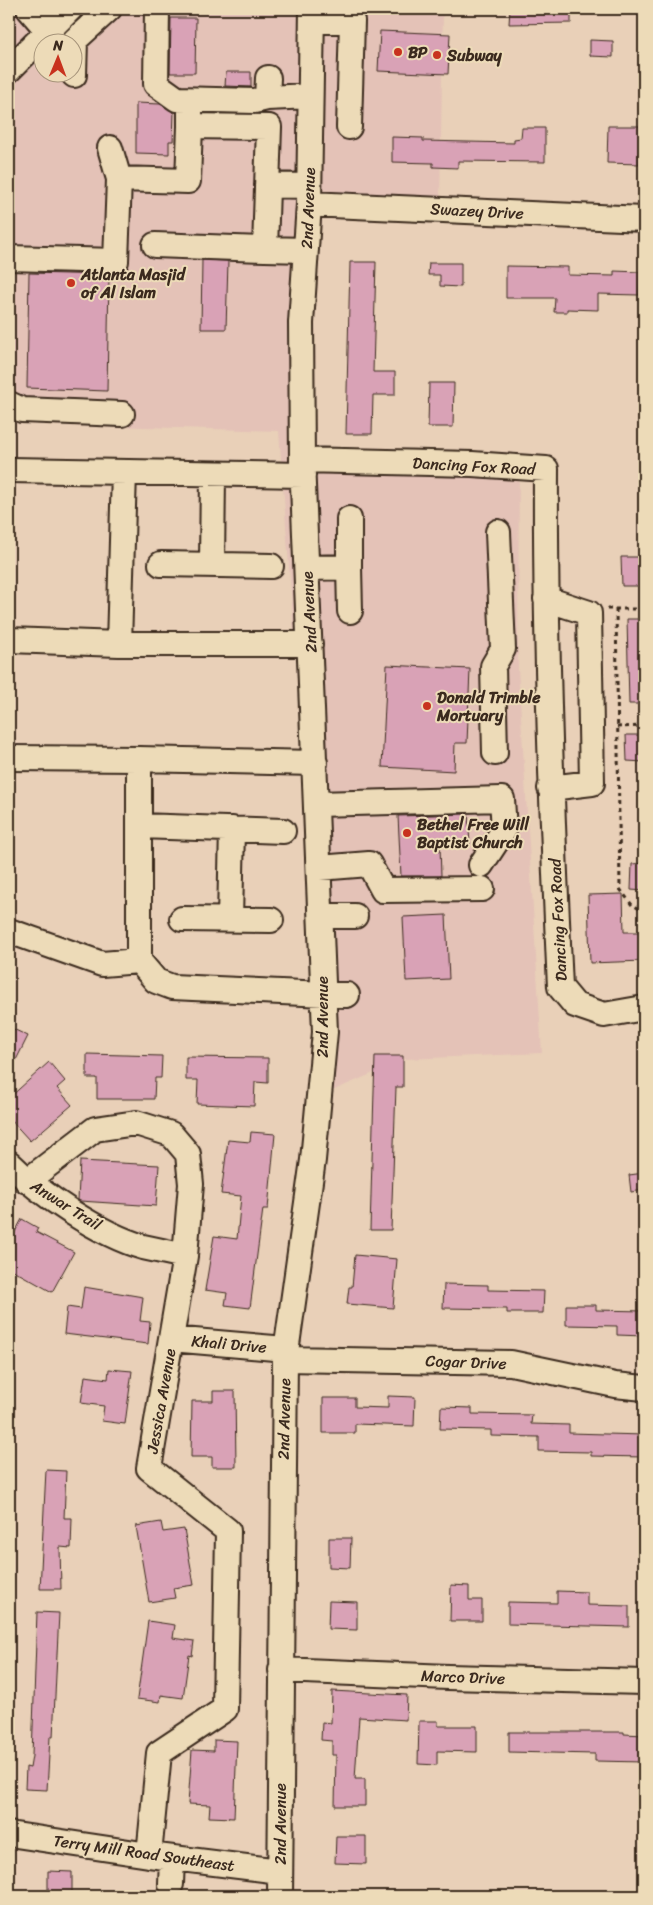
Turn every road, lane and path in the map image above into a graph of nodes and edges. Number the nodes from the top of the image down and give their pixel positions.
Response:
1 (29, 9) edge
2 (70, 9) edge
3 (110, 9) edge
4 (157, 9) edge
5 (312, 15) edge
6 (352, 15) edge
7 (48, 31) junction
8 (82, 33) edge
9 (9, 70) edge
10 (310, 96) junction
11 (190, 100) junction
12 (190, 126) junction
13 (349, 128) dead end
14 (110, 148) dead end
15 (119, 179) junction
16 (267, 185) junction
17 (309, 195) junction
18 (644, 219) edge
19 (156, 245) dead end
20 (265, 249) junction
21 (306, 250) junction
22 (9, 258) edge
23 (9, 404) edge
24 (122, 414) dead end
25 (302, 468) junction
26 (9, 470) edge
27 (124, 472) junction
28 (213, 474) junction
29 (349, 519) dead end
30 (498, 532) dead end
31 (161, 564) dead end
32 (212, 565) junction
33 (271, 566) dead end
34 (349, 567) junction
35 (307, 568) junction
36 (546, 599) junction
37 (616, 609) junction
38 (644, 609) edge
39 (350, 611) dead end
40 (589, 613) junction
41 (9, 640) edge
42 (119, 644) junction
43 (310, 644) junction
44 (644, 726) edge
45 (617, 727) junction
46 (495, 753) dead end
47 (9, 758) edge
48 (140, 759) junction
49 (315, 763) junction
50 (550, 788) junction
51 (317, 804) junction
52 (140, 826) junction
53 (232, 829) junction
54 (283, 831) dead end
55 (481, 865) dead end
56 (319, 868) junction
57 (482, 889) dead end
58 (644, 911) edge
59 (321, 916) junction
60 (355, 916) dead end
61 (182, 919) dead end
62 (230, 920) junction
63 (271, 920) dead end
64 (9, 930) edge
65 (139, 961) junction
66 (323, 992) junction
67 (347, 995) dead end
68 (644, 1008) edge
69 (9, 1163) edge
70 (27, 1181) junction
71 (185, 1256) junction
72 (171, 1340) junction
73 (285, 1354) junction
74 (644, 1388) edge
75 (281, 1670) junction
76 (644, 1682) edge
77 (9, 1834) edge
78 (160, 1857) junction
79 (280, 1871) junction
80 (171, 1884) dead end
81 (280, 1896) edge

1 - 7 street
2 - 7 street
3 - 8 street
4 - 11 street
5 - 6 street
5 - 10 street, 2nd Avenue
6 - 13 street
7 - 9 street
10 - 11 street
10 - 17 street, 2nd Avenue
11 - 12 street
12 - 15 street
12 - 16 street
14 - 15 street
15 - 22 street
16 - 17 street, Swazey Drive
16 - 20 street
17 - 18 street, Swazey Drive
17 - 21 street, 2nd Avenue
19 - 20 street
20 - 21 street
21 - 25 street, 2nd Avenue
23 - 24 street
25 - 28 street, Dancing Fox Road
25 - 35 street, 2nd Avenue
25 - 36 street, Dancing Fox Road
26 - 27 street, Dancing Fox Road
27 - 28 street, Dancing Fox Road
27 - 42 street
28 - 32 street
29 - 34 street
30 - 46 street
31 - 32 street
32 - 33 street
34 - 35 street
34 - 39 street
35 - 43 street, 2nd Avenue
36 - 40 street
36 - 50 street, Dancing Fox Road
37 - 38 path
37 - 40 path
37 - 45 path
40 - 50 street
41 - 42 street
42 - 43 street
43 - 49 street, 2nd Avenue
44 - 45 path
45 - 58 path
47 - 48 street
48 - 49 street
48 - 52 street
49 - 51 street, 2nd Avenue
50 - 68 street, Dancing Fox Road
51 - 55 street
51 - 56 street, 2nd Avenue
52 - 53 street
52 - 65 street
53 - 54 street
53 - 62 street
56 - 57 street
56 - 59 street, 2nd Avenue
59 - 60 street
59 - 66 street, 2nd Avenue
61 - 62 street
62 - 63 street
64 - 65 street
65 - 66 street
66 - 67 street
66 - 73 street, 2nd Avenue
69 - 70 street, Anwar Trail
70 - 71 street, Anwar Trail
70 - 71 street, Jessica Avenue
71 - 72 street, Jessica Avenue
72 - 73 street, Khali Drive
72 - 78 street, Jessica Avenue
73 - 74 street, Cogar Drive
73 - 75 street, 2nd Avenue
75 - 76 street, Marco Drive
75 - 79 street, 2nd Avenue
77 - 78 street, Terry Mill Road Southeast
78 - 79 street, Terry Mill Road Southeast
78 - 80 street
79 - 81 street, 2nd Avenue

